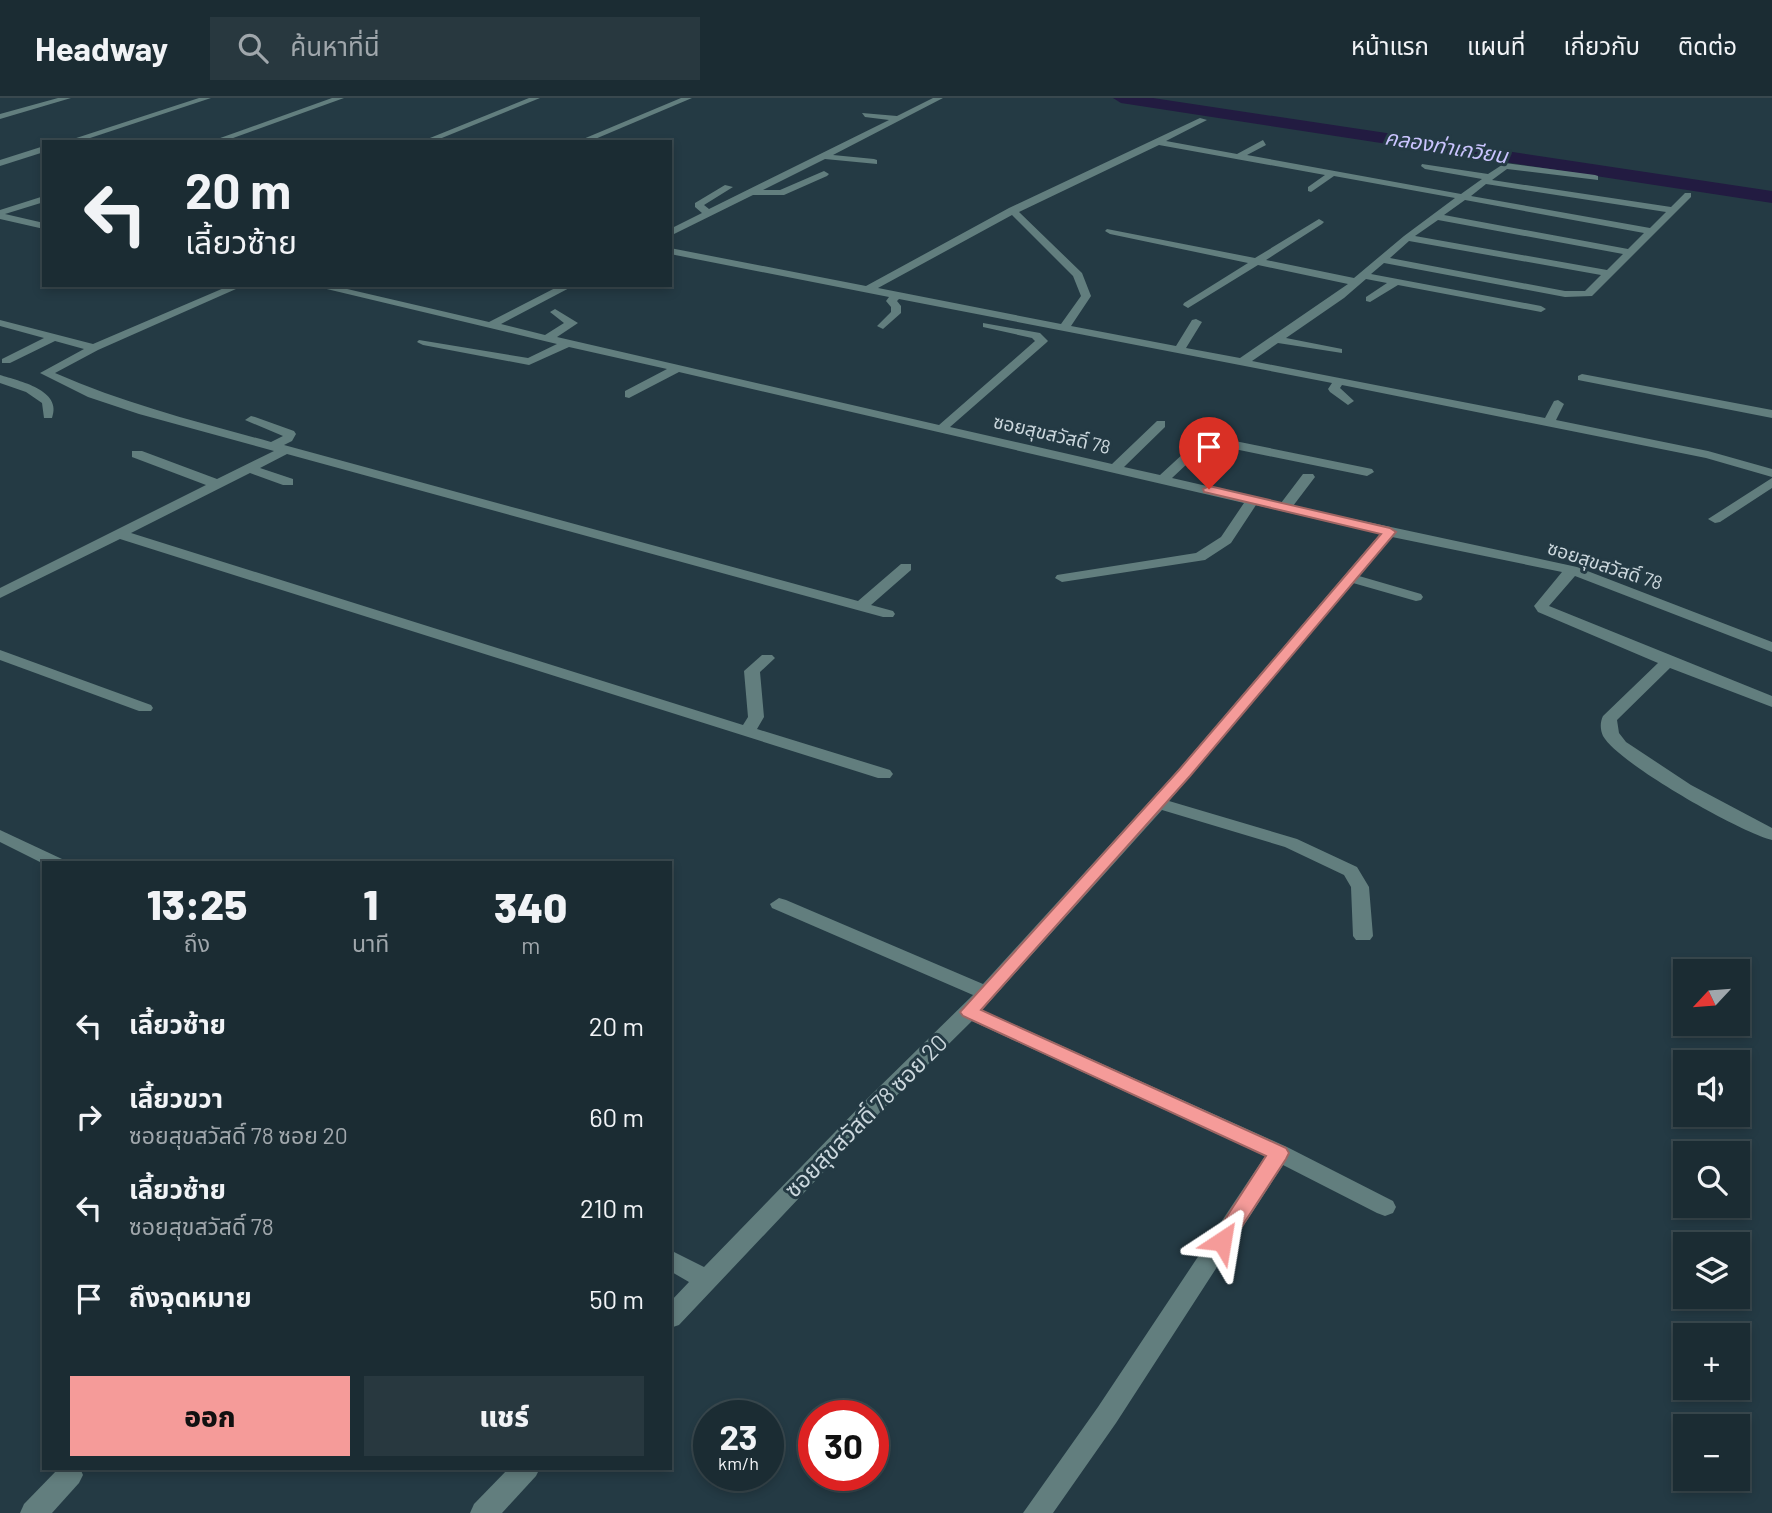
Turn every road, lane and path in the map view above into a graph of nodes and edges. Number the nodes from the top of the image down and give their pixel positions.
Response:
1 (67, 98) edge
2 (206, 98) edge
3 (340, 98) edge
4 (537, 98) edge
5 (688, 98) edge
6 (939, 98) edge
7 (865, 114) dead end
8 (0, 117) edge
9 (898, 118) junction
10 (1203, 120) dead end
11 (74, 140) edge
12 (219, 140) edge
13 (429, 140) edge
14 (585, 140) edge
15 (1158, 142) junction
16 (1263, 143) dead end
17 (42, 150) edge
18 (823, 156) junction
19 (1238, 157) junction
20 (874, 162) dead end
21 (0, 163) edge
22 (1426, 166) dead end
23 (824, 174) dead end
24 (1332, 174) junction
25 (1595, 178) dead end
26 (1486, 179) junction
27 (728, 187) dead end
28 (1311, 189) dead end
29 (750, 192) junction
30 (1688, 195) dead end
31 (1459, 197) junction
32 (42, 200) edge
33 (1012, 210) junction
34 (1673, 210) junction
35 (708, 213) junction
36 (0, 215) edge
37 (1437, 217) junction
38 (1319, 222) dead end
39 (42, 226) edge
40 (1110, 231) dead end
41 (1653, 231) junction
42 (672, 232) edge
43 (1407, 238) junction
44 (672, 251) edge
45 (1628, 252) junction
46 (1382, 260) junction
47 (1257, 261) junction
48 (1607, 273) junction
49 (1361, 279) junction
50 (1396, 282) junction
51 (235, 287) edge
52 (323, 287) edge
53 (565, 287) edge
54 (867, 290) junction
55 (896, 295) junction
56 (1370, 299) dead end
57 (1188, 305) dead end
58 (1541, 309) dead end
59 (979, 311) junction
60 (555, 312) dead end
61 (1196, 322) dead end
62 (0, 323) edge
63 (489, 326) junction
64 (883, 326) dead end
65 (1064, 328) junction
66 (55, 337) junction
67 (546, 339) junction
68 (1276, 339) junction
69 (423, 342) dead end
70 (566, 344) junction
71 (94, 348) junction
72 (1179, 350) junction
73 (1338, 351) dead end
74 (6, 361) dead end
75 (1242, 362) junction
76 (676, 369) junction
77 (46, 373) junction
78 (1582, 378) dead end
79 (5, 380) edge
80 (1339, 381) junction
81 (629, 394) dead end
82 (1348, 401) dead end
83 (1558, 404) dead end
84 (1772, 414) edge
85 (48, 415) dead end
86 (251, 420) dead end
87 (1548, 423) junction
88 (1161, 425) dead end
89 (942, 429) junction
90 (280, 447) junction
91 (137, 454) dead end
92 (249, 468) junction
93 (1116, 468) junction
94 (1367, 472) dead end
95 (1772, 473) edge
96 (1308, 477) dead end
97 (1164, 479) junction
98 (288, 482) dead end
99 (1772, 482) edge
100 (217, 484) junction
101 (1253, 499) junction
102 (1285, 507) junction
103 (1715, 519) dead end
104 (1390, 532) junction
105 (119, 534) junction
106 (906, 568) dead end
107 (1572, 570) junction
108 (1062, 578) dead end
109 (1350, 578) junction
110 (0, 594) edge
111 (1416, 597) dead end
112 (861, 606) junction
113 (888, 614) dead end
114 (1772, 647) edge
115 (0, 655) edge
116 (766, 657) dead end
117 (1668, 662) junction
118 (1772, 702) edge
119 (145, 708) dead end
120 (748, 732) junction
121 (884, 774) dead end
122 (1158, 803) junction
123 (0, 835) edge
124 (1772, 835) edge
125 (52, 861) edge
126 (779, 904) dead end
127 (1363, 936) dead end
128 (986, 993) junction
129 (969, 1012) junction
130 (1279, 1153) junction
131 (1385, 1208) dead end
132 (672, 1260) edge
133 (706, 1280) junction
134 (672, 1316) edge
135 (525, 1470) edge
136 (70, 1475) dead end
137 (34, 1513) edge
138 (484, 1513) edge
139 (1037, 1513) edge

1 - 8 street
2 - 11 street
3 - 12 street
4 - 13 street
5 - 14 street
6 - 9 street
7 - 9 street
9 - 18 street
10 - 15 street
15 - 19 street
15 - 33 street
16 - 19 street
17 - 21 street
18 - 20 street
18 - 29 street
19 - 24 street
22 - 26 street
23 - 29 street
24 - 28 street
24 - 31 street
25 - 26 street
26 - 31 street
26 - 34 street
27 - 35 street
29 - 35 street
30 - 34 street
31 - 37 street
31 - 41 street
32 - 36 street
33 - 54 street
33 - 65 street
34 - 41 street
35 - 42 street
36 - 39 street
37 - 43 street
37 - 45 street
38 - 47 street
40 - 47 street
41 - 45 street
43 - 46 street
43 - 48 street
44 - 54 street
45 - 48 street
46 - 48 street
46 - 49 street
47 - 49 street
47 - 57 street
49 - 50 street
49 - 68 street
50 - 56 street
50 - 58 street
51 - 71 street
52 - 63 street, ซอยสุขสวัสดิ์ 78
53 - 63 street
54 - 55 street
55 - 59 street
55 - 64 street
59 - 65 street
59 - 89 street
60 - 67 street
61 - 72 street
62 - 66 street
63 - 67 street, ซอยสุขสวัสดิ์ 78
65 - 72 street
66 - 71 street
66 - 74 street
67 - 70 street, ซอยสุขสวัสดิ์ 78
68 - 73 street
68 - 75 street
69 - 70 street
70 - 76 street, ซอยสุขสวัสดิ์ 78
71 - 77 street
72 - 75 street
75 - 80 street
76 - 81 street
76 - 89 street, ซอยสุขสวัสดิ์ 78
77 - 79 street
77 - 90 street
78 - 84 street
79 - 85 street
80 - 82 street
80 - 87 street
83 - 87 street
86 - 90 street
87 - 95 street
88 - 93 street
89 - 93 street, ซอยสุขสวัสดิ์ 78
90 - 92 street
90 - 112 street
91 - 100 street
92 - 98 street
92 - 100 street
93 - 97 street, ซอยสุขสวัสดิ์ 78
94 - 97 street
96 - 102 street
97 - 101 street, ซอยสุขสวัสดิ์ 78
99 - 103 street
100 - 105 street
101 - 102 street, ซอยสุขสวัสดิ์ 78
101 - 108 street
102 - 104 street, ซอยสุขสวัสดิ์ 78
104 - 107 street, ซอยสุขสวัสดิ์ 78
104 - 109 street, ซอยสุขสวัสดิ์ 78 ซอย 20
105 - 110 street
105 - 120 street
106 - 112 street
107 - 114 street, ซอยสุขสวัสดิ์ 78
107 - 117 street
109 - 111 street
109 - 122 street, ซอยสุขสวัสดิ์ 78 ซอย 20
112 - 113 street
115 - 119 street
116 - 120 street
117 - 118 street
117 - 124 street
120 - 121 street
122 - 127 street
122 - 128 street, ซอยสุขสวัสดิ์ 78 ซอย 20
123 - 125 street
126 - 128 street
128 - 129 street, ซอยสุขสวัสดิ์ 78 ซอย 20
129 - 130 street
129 - 133 street, ซอยสุขสวัสดิ์ 78 ซอย 20
130 - 131 street
130 - 139 street
132 - 133 street
133 - 134 street, ซอยสุขสวัสดิ์ 78 ซอย 20
135 - 138 street
136 - 137 street

